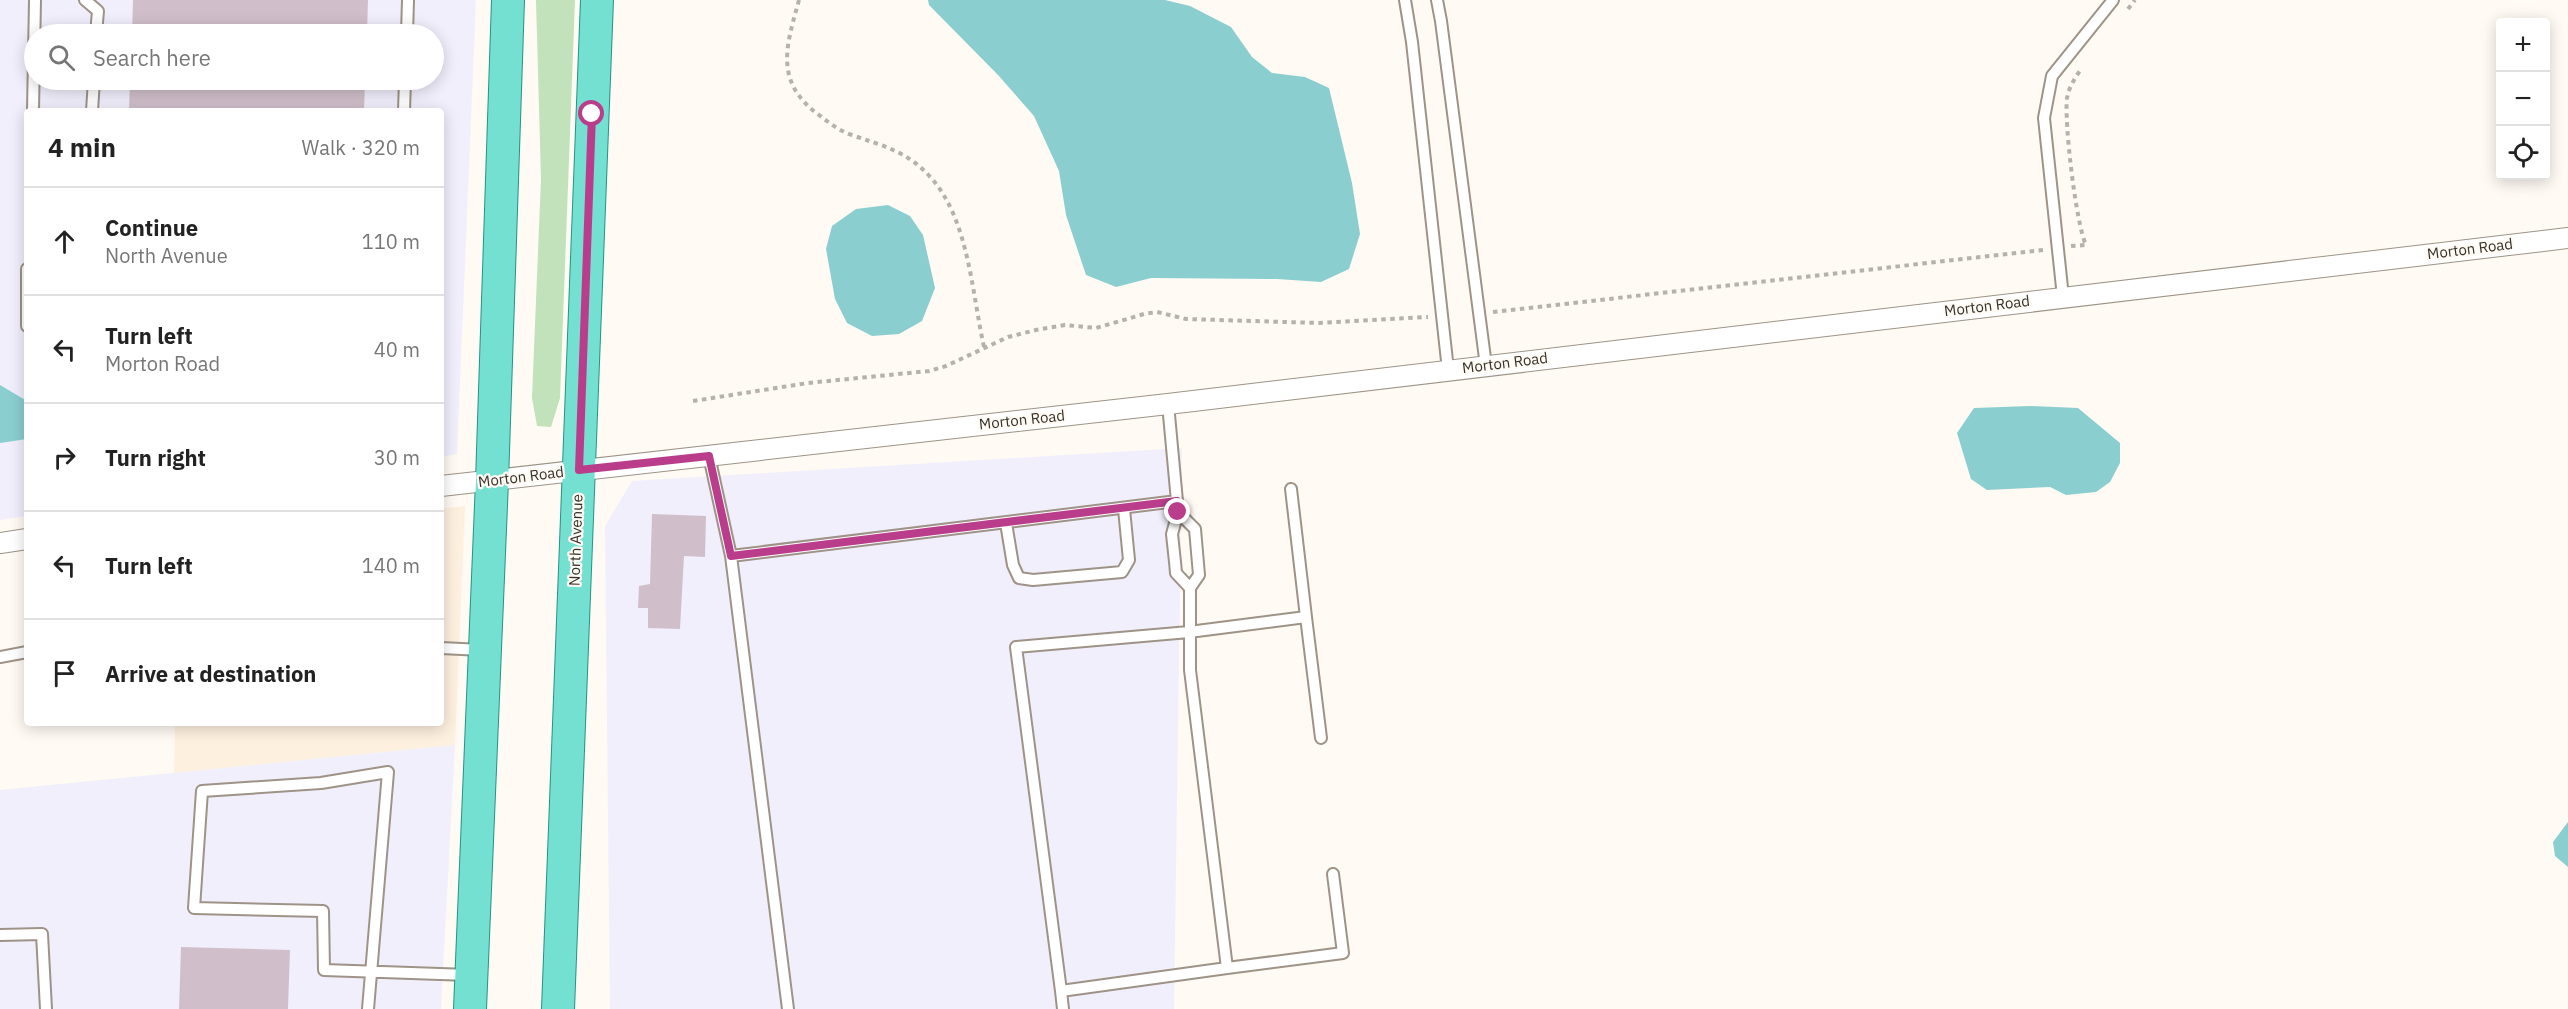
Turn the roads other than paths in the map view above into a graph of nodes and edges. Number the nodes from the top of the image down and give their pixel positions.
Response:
1 (35, 0) edge
2 (85, 0) edge
3 (408, 0) edge
4 (508, 0) edge
5 (597, 0) edge
6 (1405, 0) edge
7 (1437, 0) edge
8 (2113, 0) edge
9 (35, 24) edge
10 (97, 24) edge
11 (407, 24) edge
12 (33, 90) edge
13 (93, 90) edge
14 (405, 90) edge
15 (33, 108) edge
16 (92, 108) edge
17 (404, 108) edge
18 (2568, 238) edge
19 (2063, 297) junction
20 (1486, 366) junction
21 (1448, 370) junction
22 (1168, 404) junction
23 (709, 456) junction
24 (579, 470) junction
25 (492, 481) junction
26 (444, 486) edge
27 (1292, 489) dead end
28 (1177, 501) junction
29 (1124, 509) junction
30 (1178, 512) junction
31 (1006, 523) junction
32 (24, 539) edge
33 (0, 543) edge
34 (731, 556) junction
35 (1190, 588) junction
36 (1306, 616) junction
37 (1189, 632) junction
38 (444, 648) edge
39 (485, 650) junction
40 (24, 653) edge
41 (0, 657) edge
42 (1321, 738) dead end
43 (1333, 874) dead end
44 (0, 935) edge
45 (1227, 968) junction
46 (370, 972) junction
47 (472, 976) junction
48 (1061, 992) junction
49 (46, 1009) edge
50 (368, 1009) edge
51 (470, 1009) edge
52 (558, 1009) edge
53 (788, 1009) edge
54 (1063, 1009) edge

1 - 9 lane
2 - 10 lane
3 - 11 lane
4 - 25 main road
5 - 24 main road, North Avenue
6 - 21 lane
7 - 20 lane
8 - 19 lane
12 - 15 lane
13 - 16 lane
14 - 17 lane
18 - 19 street, Morton Road
19 - 20 street, Morton Road
20 - 21 street, Morton Road
21 - 22 street, Morton Road
22 - 23 street, Morton Road
22 - 28 lane
23 - 24 street, Morton Road
23 - 34 lane
24 - 25 street, Morton Road
24 - 52 main road, North Avenue
25 - 26 street, Morton Road
25 - 39 main road
27 - 36 lane
28 - 29 lane
28 - 30 lane
29 - 31 lane
29 - 31 lane
30 - 35 lane
30 - 35 lane
31 - 34 lane
32 - 33 street
34 - 53 lane
35 - 37 lane
36 - 37 lane
36 - 42 lane
37 - 45 lane
37 - 48 lane
38 - 39 lane
39 - 47 main road
40 - 41 lane
43 - 45 lane
44 - 49 lane
45 - 48 lane
46 - 46 lane
46 - 47 lane
46 - 50 lane
47 - 51 main road
48 - 54 lane

